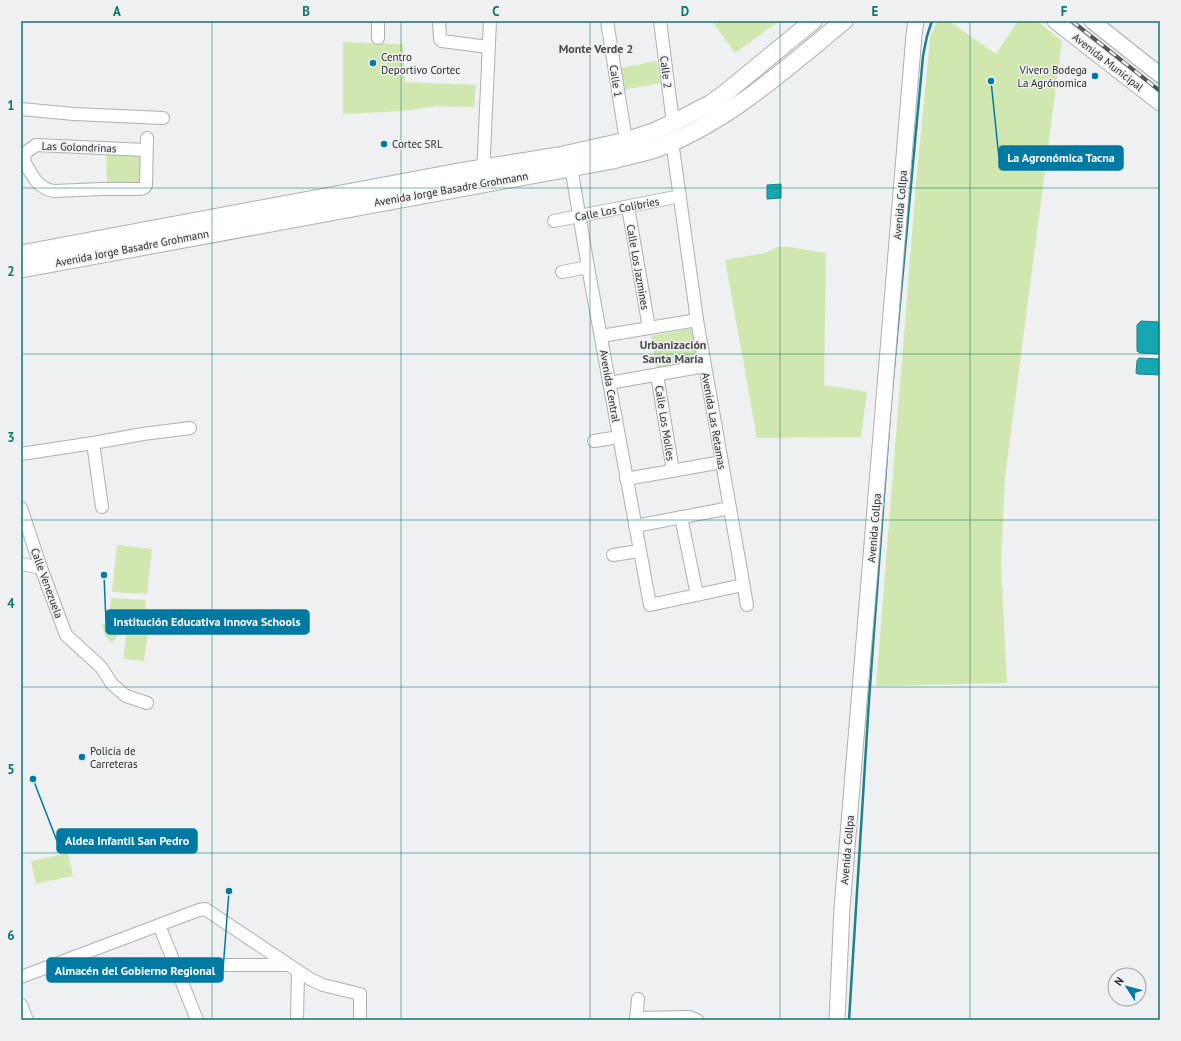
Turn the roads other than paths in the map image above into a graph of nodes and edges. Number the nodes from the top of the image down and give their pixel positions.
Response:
1 (378, 21) edge
2 (439, 21) edge
3 (490, 21) edge
4 (607, 21) edge
5 (660, 21) edge
6 (814, 21) edge
7 (829, 21) edge
8 (844, 21) edge
9 (1055, 21) edge
10 (1092, 21) edge
11 (916, 26) edge
12 (378, 38) dead end
13 (488, 47) junction
14 (1142, 61) junction
15 (1160, 66) edge
16 (1160, 75) edge
17 (729, 100) junction
18 (1160, 103) edge
19 (21, 109) edge
20 (164, 118) dead end
21 (673, 123) junction
22 (626, 141) junction
23 (672, 141) junction
24 (22, 162) edge
25 (570, 167) junction
26 (483, 176) junction
27 (680, 196) junction
28 (628, 207) junction
29 (578, 216) junction
30 (251, 218) junction
31 (554, 220) dead end
32 (21, 254) edge
33 (588, 267) junction
34 (21, 269) edge
35 (562, 272) dead end
36 (697, 320) junction
37 (649, 328) junction
38 (601, 336) junction
39 (705, 366) junction
40 (657, 375) junction
41 (609, 383) junction
42 (190, 428) dead end
43 (619, 437) junction
44 (594, 441) dead end
45 (93, 443) junction
46 (21, 454) edge
47 (722, 462) junction
48 (672, 471) junction
49 (626, 479) junction
50 (102, 507) dead end
51 (21, 508) edge
52 (730, 508) junction
53 (681, 517) junction
54 (635, 526) junction
55 (639, 551) junction
56 (613, 555) dead end
57 (21, 564) edge
58 (41, 568) junction
59 (743, 585) junction
60 (697, 595) junction
61 (747, 605) dead end
62 (147, 703) dead end
63 (159, 925) junction
64 (175, 965) junction
65 (293, 969) junction
66 (21, 977) edge
67 (638, 999) dead end
68 (21, 1005) edge
69 (636, 1019) edge
70 (27, 1020) edge
71 (197, 1020) edge
72 (297, 1020) edge
73 (360, 1020) edge
74 (698, 1020) edge
75 (837, 1020) edge

1 - 12 street
2 - 13 street
3 - 13 street
4 - 22 street, Calle 1
5 - 21 street, Calle 2
6 - 17 highway, Avenida Jorge Basadre Grohmann
7 - 17 highway
8 - 17 highway, Avenida Jorge Basadre Grohmann
9 - 18 main road, Avenida Municipal
10 - 14 main road, Avenida Municipal
11 - 75 main road, Avenida Collpa
13 - 26 street
14 - 15 street, Avenida Municipal
14 - 16 main road, Avenida Municipal
17 - 21 highway, Avenida Jorge Basadre Grohmann
17 - 23 highway, Avenida Jorge Basadre Grohmann
19 - 20 street
21 - 22 highway, Avenida Jorge Basadre Grohmann
22 - 26 highway, Avenida Jorge Basadre Grohmann
23 - 25 highway, Avenida Jorge Basadre Grohmann
23 - 27 street, Avenida Las Retamas
24 - 24 street, Las Golondrinas
25 - 26 highway, Avenida Jorge Basadre Grohmann
25 - 29 street, Avenida Central
26 - 30 highway, Avenida Jorge Basadre Grohmann
27 - 28 street, Calle Los Colibríes
27 - 36 street, Avenida Las Retamas
28 - 29 street, Calle Los Colibríes
28 - 37 street, Calle Los Jazmines
29 - 31 street, Calle Los Colibríes
29 - 33 street, Avenida Central
30 - 32 highway, Avenida Jorge Basadre Grohmann
30 - 34 highway, Avenida Jorge Basadre Grohmann
33 - 35 street
33 - 38 street, Avenida Central
36 - 37 street
36 - 39 street, Avenida Las Retamas
37 - 38 street
38 - 41 street, Avenida Central
39 - 40 street
39 - 47 street, Avenida Las Retamas
40 - 41 street
40 - 48 street, Calle Los Molles
41 - 43 street, Avenida Central
42 - 45 street
43 - 44 street
43 - 49 street, Avenida Central
45 - 46 street
45 - 50 street
47 - 48 street
47 - 52 street, Avenida Las Retamas
48 - 49 street
49 - 54 street, Avenida Central
51 - 58 street, Calle Venezuela
52 - 53 street
52 - 59 street, Avenida Las Retamas
53 - 54 street
53 - 60 street
54 - 55 street, Avenida Central
55 - 56 street
55 - 60 street, Avenida Central
57 - 58 street
58 - 62 street, Calle Venezuela
59 - 60 street
59 - 61 street, Avenida Las Retamas
63 - 64 street
63 - 65 street
63 - 66 street
64 - 65 street
64 - 71 street
65 - 72 street
65 - 73 street
67 - 69 street
68 - 70 street
69 - 74 street

